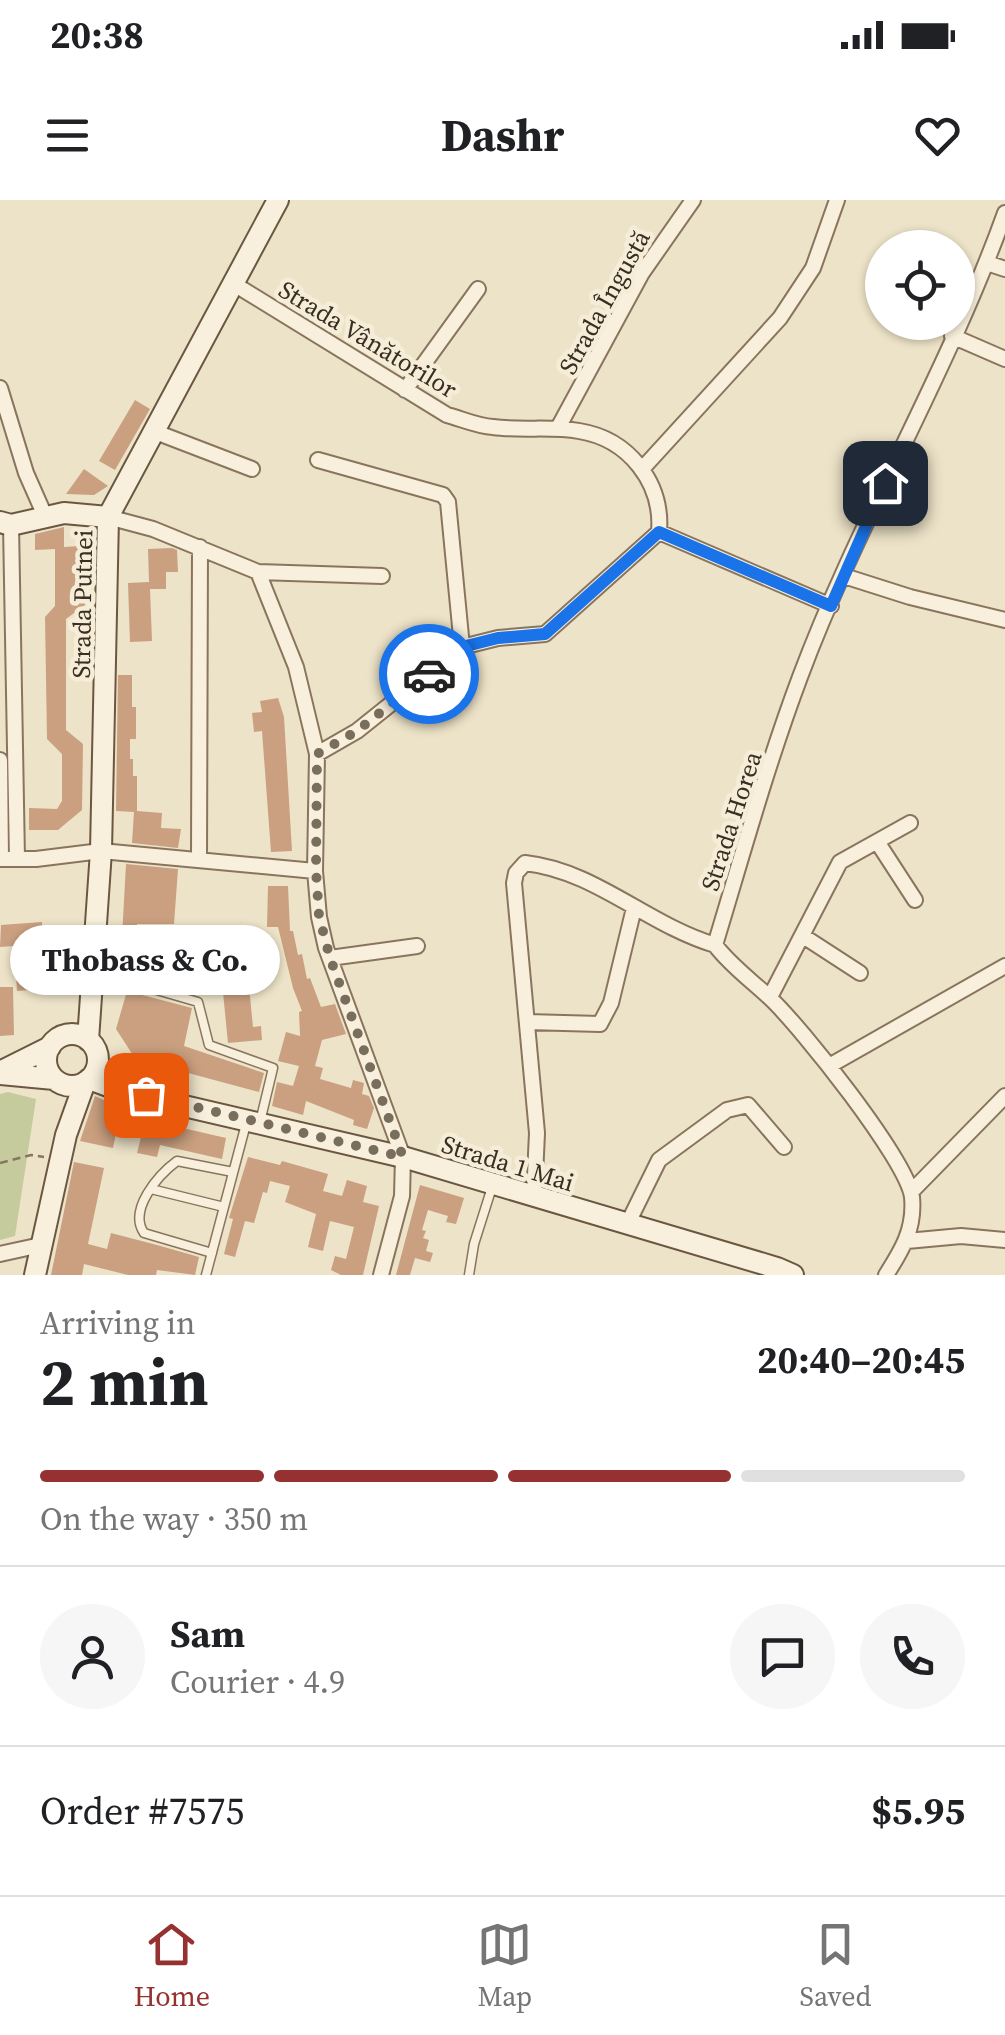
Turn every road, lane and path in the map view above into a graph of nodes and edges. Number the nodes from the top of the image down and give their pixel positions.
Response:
1 (278, 200) edge
2 (694, 200) edge
3 (837, 200) edge
4 (1005, 212) edge
5 (987, 262) junction
6 (1005, 269) edge
7 (234, 284) junction
8 (975, 287) edge
9 (478, 289) dead end
10 (950, 340) edge
11 (961, 340) edge
12 (1005, 360) edge
13 (0, 388) edge
14 (404, 390) junction
15 (558, 428) junction
16 (153, 432) junction
17 (318, 460) dead end
18 (643, 468) junction
19 (252, 469) dead end
20 (44, 516) junction
21 (108, 516) junction
22 (6, 523) edge
23 (659, 532) junction
24 (200, 547) junction
25 (258, 572) junction
26 (382, 576) dead end
27 (844, 576) junction
28 (831, 606) junction
29 (1005, 620) edge
30 (462, 647) junction
31 (317, 754) junction
32 (0, 760) edge
33 (910, 824) dead end
34 (878, 843) junction
35 (102, 852) junction
36 (6, 859) edge
37 (199, 859) junction
38 (316, 870) junction
39 (915, 900) dead end
40 (634, 908) junction
41 (803, 936) junction
42 (715, 945) junction
43 (417, 946) dead end
44 (330, 958) junction
45 (1005, 966) edge
46 (860, 973) dead end
47 (90, 986) junction
48 (770, 997) junction
49 (527, 1022) junction
50 (68, 1041) junction
51 (829, 1066) junction
52 (0, 1073) edge
53 (90, 1074) junction
54 (58, 1081) junction
55 (1005, 1096) edge
56 (253, 1122) junction
57 (66, 1136) junction
58 (784, 1147) dead end
59 (403, 1157) junction
60 (61, 1158) junction
61 (0, 1163) edge
62 (233, 1172) junction
63 (493, 1184) junction
64 (151, 1189) junction
65 (911, 1192) junction
66 (534, 1197) junction
67 (224, 1207) junction
68 (627, 1225) junction
69 (1005, 1240) edge
70 (908, 1241) junction
71 (41, 1245) junction
72 (212, 1253) junction
73 (0, 1254) edge
74 (35, 1275) edge
75 (206, 1275) edge
76 (381, 1275) edge
77 (469, 1275) edge
78 (793, 1275) edge
79 (886, 1275) edge

1 - 7 main road, Strada Putnei
2 - 15 street, Strada Îngustă
3 - 18 street
4 - 5 street, Strada Horea
5 - 6 street
5 - 8 street, Strada Horea
7 - 14 street, Strada Vânătorilor
7 - 16 main road, Strada Putnei
9 - 14 street
10 - 27 street, Strada Horea
11 - 12 street
13 - 20 street
14 - 15 street, Strada Vânătorilor
15 - 18 street, Strada Vânătorilor
16 - 19 street
16 - 21 main road, Strada Putnei
17 - 30 street
18 - 23 street
20 - 21 main road
20 - 22 main road
21 - 24 street
21 - 35 main road, Strada Putnei
22 - 36 street
23 - 28 street
23 - 30 street
24 - 25 street
24 - 37 street
25 - 26 street
25 - 31 street
27 - 28 street, Strada Horea
27 - 29 street
28 - 42 street, Strada Horea
30 - 31 street
31 - 38 street
32 - 36 street
33 - 34 street
34 - 39 street
34 - 41 street
35 - 36 street
35 - 37 street
35 - 47 main road, Strada Putnei
37 - 38 street
38 - 44 street
40 - 42 street
40 - 49 street
40 - 49 street
41 - 46 street
41 - 48 street
42 - 48 street
43 - 44 street
44 - 59 street
45 - 51 street
47 - 50 main road, Strada Putnei
47 - 56 lane
48 - 51 street
49 - 66 street
50 - 52 main road
50 - 53 main road
50 - 54 main road
51 - 65 street
52 - 54 main road
53 - 54 main road
53 - 56 main road, Strada 1 Mai
53 - 57 main road
54 - 57 main road
55 - 65 street
56 - 59 main road, Strada 1 Mai
56 - 62 lane
57 - 60 main road
58 - 68 street
59 - 63 main road, Strada 1 Mai
59 - 76 street
60 - 61 path
60 - 71 main road
62 - 64 lane
62 - 67 lane
63 - 66 main road, Strada 1 Mai
63 - 77 lane
64 - 67 lane
64 - 72 lane
65 - 70 street
66 - 68 main road, Strada 1 Mai
67 - 72 lane
68 - 78 main road, Strada 1 Mai
69 - 70 street
70 - 79 street
71 - 73 street
71 - 74 main road
72 - 75 lane

